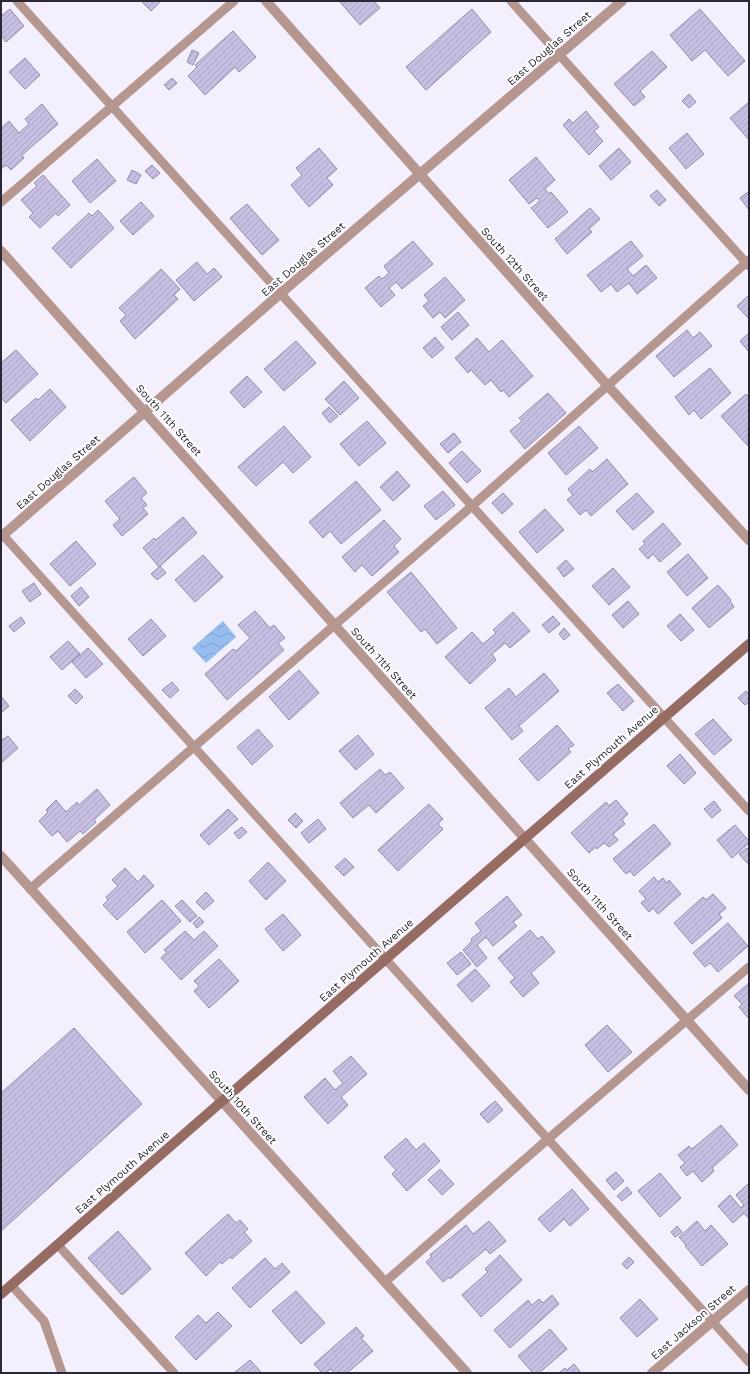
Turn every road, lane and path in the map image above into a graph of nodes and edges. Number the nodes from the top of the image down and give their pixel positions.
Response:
1 (17, 1) edge
2 (234, 1) edge
3 (266, 1) edge
4 (511, 1) edge
5 (622, 1) edge
6 (560, 55) junction
7 (112, 105) junction
8 (419, 174) junction
9 (1, 202) edge
10 (1, 251) edge
11 (748, 263) edge
12 (281, 293) junction
13 (608, 386) junction
14 (145, 412) junction
15 (472, 506) junction
16 (2, 535) edge
17 (749, 540) edge
18 (334, 625) junction
19 (749, 644) edge
20 (665, 717) junction
21 (194, 746) junction
22 (749, 811) edge
23 (525, 838) junction
24 (1, 856) edge
25 (30, 889) junction
26 (385, 959) junction
27 (749, 967) edge
28 (687, 1021) junction
29 (749, 1090) edge
30 (221, 1101) junction
31 (548, 1139) junction
32 (58, 1245) junction
33 (385, 1282) junction
34 (11, 1285) junction
35 (749, 1290) edge
36 (1, 1294) edge
37 (713, 1321) junction
38 (749, 1362) edge
39 (62, 1373) edge
40 (174, 1373) edge
41 (467, 1373) edge
42 (652, 1373) edge

1 - 7 lane
2 - 7 lane
3 - 8 street, South 12th Street
4 - 6 lane
5 - 6 street, East Douglas Street
6 - 8 street, East Douglas Street
6 - 11 lane
7 - 9 lane
7 - 12 lane
8 - 12 street, East Douglas Street
8 - 13 street, South 12th Street
10 - 14 street, South 11th Street
11 - 13 lane
12 - 14 street, East Douglas Street
12 - 15 lane
13 - 15 lane
13 - 17 street, South 12th Street
14 - 16 street, East Douglas Street
14 - 18 street, South 11th Street
15 - 18 lane
15 - 20 lane
16 - 21 lane
18 - 21 lane
18 - 23 street, South 11th Street
19 - 20 main road, East Plymouth Avenue
20 - 22 lane
20 - 23 main road, East Plymouth Avenue
21 - 25 lane
21 - 26 lane
23 - 26 main road, East Plymouth Avenue
23 - 28 street, South 11th Street
24 - 25 street, South 10th Street
25 - 30 street, South 10th Street
26 - 30 main road, East Plymouth Avenue
26 - 31 lane
27 - 28 lane
28 - 29 street, South 11th Street
28 - 31 lane
30 - 32 main road, East Plymouth Avenue
30 - 33 street, South 10th Street
31 - 33 lane
31 - 37 lane
32 - 34 main road, East Plymouth Avenue
32 - 40 lane
33 - 41 street, South 10th Street
34 - 36 main road, East Plymouth Avenue
34 - 39 lane
35 - 37 street, East Jackson Street
37 - 38 lane
37 - 42 street, East Jackson Street

